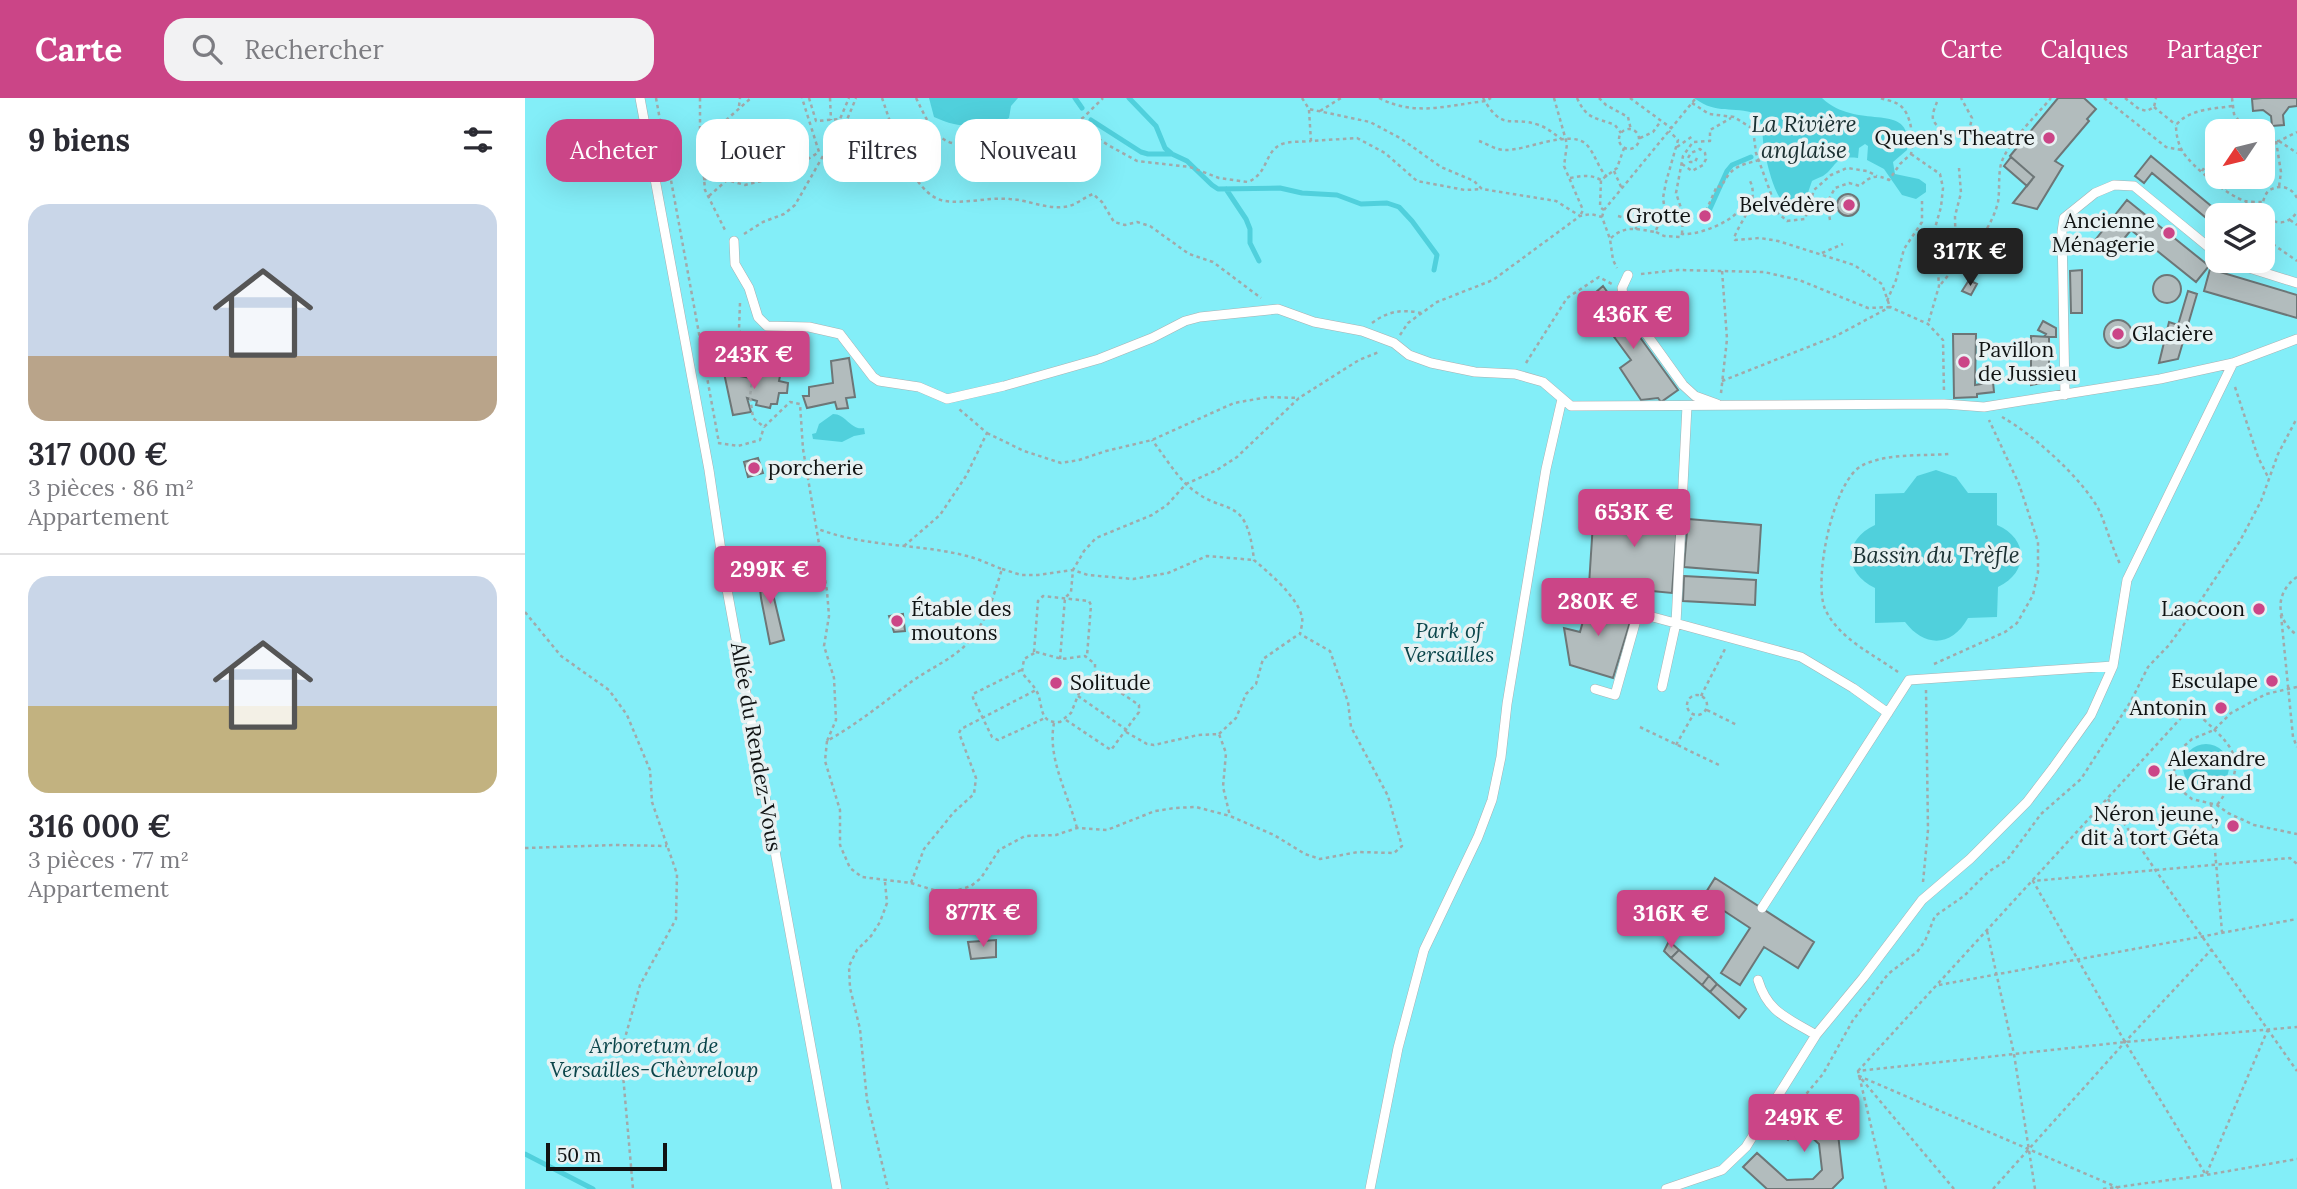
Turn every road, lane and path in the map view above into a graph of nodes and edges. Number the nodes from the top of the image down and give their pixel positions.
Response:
1 (640, 98) edge
2 (656, 98) edge
3 (700, 98) edge
4 (740, 98) edge
5 (751, 98) edge
6 (802, 98) edge
7 (809, 98) edge
8 (830, 98) edge
9 (849, 98) edge
10 (856, 98) edge
11 (882, 98) edge
12 (916, 98) edge
13 (1103, 98) edge
14 (1302, 98) edge
15 (1341, 98) edge
16 (1379, 98) edge
17 (1491, 98) edge
18 (1554, 98) edge
19 (1577, 98) edge
20 (1599, 98) edge
21 (1630, 98) edge
22 (1961, 98) edge
23 (2051, 98) edge
24 (2104, 98) edge
25 (2125, 98) edge
26 (2156, 98) edge
27 (2232, 98) edge
28 (1883, 99) edge
29 (1485, 100) edge
30 (1695, 100) edge
31 (1937, 102) dead end
32 (739, 106) junction
33 (2232, 106) junction
34 (2154, 107) junction
35 (1309, 109) junction
36 (1320, 111) junction
37 (1734, 117) junction
38 (700, 119) edge
39 (727, 119) edge
40 (809, 119) edge
41 (831, 119) edge
42 (840, 119) edge
43 (1079, 119) edge
44 (2237, 119) edge
45 (809, 120) edge
46 (823, 121) edge
47 (1661, 121) junction
48 (2176, 125) junction
49 (1670, 129) junction
50 (1631, 130) junction
51 (2297, 132) edge
52 (1621, 133) junction
53 (1694, 135) dead end
54 (1639, 138) junction
55 (1101, 140) edge
56 (1564, 140) junction
57 (1311, 141) junction
58 (1479, 141) dead end
59 (2275, 141) edge
60 (2278, 141) junction
61 (955, 144) edge
62 (1677, 146) junction
63 (1624, 148) junction
64 (2182, 150) junction
65 (2297, 153) edge
66 (1911, 154) junction
67 (809, 158) edge
68 (1697, 158) dead end
69 (1759, 160) junction
70 (1682, 164) junction
71 (2205, 167) edge
72 (1959, 168) dead end
73 (1614, 171) junction
74 (2202, 171) junction
75 (2205, 173) edge
76 (1877, 176) junction
77 (1607, 177) junction
78 (1570, 178) junction
79 (1749, 178) dead end
80 (1601, 180) junction
81 (704, 182) edge
82 (725, 182) edge
83 (734, 182) edge
84 (756, 182) edge
85 (2279, 187) junction
86 (1622, 189) junction
87 (2225, 189) edge
88 (1482, 190) junction
89 (709, 196) junction
90 (2297, 198) edge
91 (1922, 201) dead end
92 (2246, 201) joint
93 (2262, 202) junction
94 (1750, 206) junction
95 (1680, 208) junction
96 (1604, 210) junction
97 (1665, 211) junction
98 (1706, 211) dead end
99 (2297, 212) edge
100 (1580, 216) junction
101 (1618, 216) dead end
102 (1602, 217) junction
103 (1830, 220) dead end
104 (2290, 220) junction
105 (2297, 225) edge
106 (1637, 229) junction
107 (1655, 232) junction
108 (1682, 234) junction
109 (1610, 239) junction
110 (734, 241) junction
111 (1843, 244) dead end
112 (2205, 244) edge
113 (2275, 246) edge
114 (1822, 253) junction
115 (2297, 261) edge
116 (1956, 266) junction
117 (1722, 270) junction
118 (2265, 273) edge
119 (1628, 275) junction
120 (2297, 283) edge
121 (1939, 286) junction
122 (1622, 288) junction
123 (740, 295) dead end
124 (1887, 301) junction
125 (1890, 307) junction
126 (1278, 309) junction
127 (1421, 313) junction
128 (1928, 324) junction
129 (1362, 331) junction
130 (2297, 339) edge
131 (1394, 343) junction
132 (2233, 363) junction
133 (1520, 376) junction
134 (1721, 381) junction
135 (2065, 395) junction
136 (1299, 398) junction
137 (947, 399) junction
138 (1562, 399) junction
139 (1944, 404) junction
140 (1723, 406) junction
141 (1687, 407) junction
142 (1984, 407) junction
143 (764, 427) junction
144 (987, 433) junction
145 (1152, 440) junction
146 (703, 441) junction
147 (719, 443) junction
148 (1949, 454) dead end
149 (2269, 479) dead end
150 (1186, 484) junction
151 (818, 529) junction
152 (904, 545) junction
153 (821, 551) junction
154 (1254, 560) junction
155 (1002, 569) junction
156 (1073, 570) junction
157 (2297, 577) edge
158 (2127, 580) junction
159 (726, 584) junction
160 (1065, 598) junction
161 (525, 612) edge
162 (2281, 615) junction
163 (1676, 623) junction
164 (1300, 634) junction
165 (2297, 635) edge
166 (1731, 638) junction
167 (1034, 652) junction
168 (1087, 657) junction
169 (1060, 659) junction
170 (2113, 666) junction
171 (1022, 670) junction
172 (1096, 676) junction
173 (1926, 678) junction
174 (1909, 680) junction
175 (1662, 687) dead end
176 (2297, 687) edge
177 (2288, 688) junction
178 (1595, 689) dead end
179 (1036, 690) junction
180 (1077, 695) junction
181 (1702, 696) junction
182 (1707, 710) junction
183 (1888, 713) junction
184 (1693, 715) junction
185 (982, 718) junction
186 (1045, 718) junction
187 (1066, 719) junction
188 (1054, 723) junction
189 (1737, 724) dead end
190 (1640, 727) dead end
191 (2214, 730) junction
192 (1126, 731) junction
193 (1219, 734) junction
194 (827, 741) junction
195 (1676, 745) junction
196 (2297, 747) edge
197 (1719, 765) dead end
198 (2108, 800) junction
199 (2211, 804) junction
200 (2217, 805) junction
201 (1230, 816) junction
202 (1077, 828) junction
203 (2297, 834) edge
204 (667, 846) junction
205 (525, 848) edge
206 (2297, 864) edge
207 (2217, 866) junction
208 (2156, 871) junction
209 (885, 881) junction
210 (2033, 881) junction
211 (911, 883) junction
212 (1921, 900) junction
213 (1762, 908) dead end
214 (2297, 919) edge
215 (1987, 931) junction
216 (2222, 932) junction
217 (2202, 936) junction
218 (2212, 950) junction
219 (2077, 960) junction
220 (1996, 975) junction
221 (1758, 980) dead end
222 (1938, 985) junction
223 (2297, 1027) edge
224 (2268, 1029) junction
225 (1816, 1035) junction
226 (2125, 1042) junction
227 (2014, 1054) junction
228 (1858, 1070) junction
229 (2297, 1071) edge
230 (1859, 1076) junction
231 (2029, 1150) junction
232 (2297, 1159) edge
233 (2206, 1175) junction
234 (2116, 1186) junction
235 (633, 1189) edge
236 (837, 1189) edge
237 (888, 1189) edge
238 (1370, 1189) edge
239 (1666, 1189) edge
240 (1886, 1189) edge
241 (1954, 1189) edge
242 (1993, 1189) edge
243 (2035, 1189) edge
244 (2103, 1189) edge
245 (2121, 1189) edge

1 - 146 lane, Allée du Rendez-Vous
2 - 147 path
3 - 38 path
4 - 32 path
5 - 32 path
6 - 40 path
7 - 46 path
8 - 41 path
9 - 42 path
10 - 110 path
11 - 126 path
12 - 61 path
13 - 43 path
14 - 35 path
15 - 36 path
16 - 29 path
17 - 29 path
18 - 56 path
19 - 52 path
20 - 50 path
21 - 47 path
22 - 31 path
23 - 116 path
24 - 64 path
25 - 34 path
26 - 34 path
27 - 33 path
28 - 66 path
29 - 56 path
30 - 37 path
30 - 49 path
32 - 39 path
33 - 44 path
33 - 48 path
34 - 48 path
35 - 36 path
35 - 57 path
36 - 88 path
37 - 69 path
37 - 70 path
45 - 67 path
47 - 49 path
47 - 54 path
48 - 64 path
49 - 62 path
49 - 86 path
50 - 52 path
50 - 54 path
51 - 60 path
52 - 63 path
53 - 62 path
54 - 63 path
55 - 57 path
56 - 58 path
56 - 77 path
56 - 78 path
57 - 88 path
59 - 60 path
60 - 65 path
60 - 85 path
62 - 97 path
63 - 73 path
64 - 74 path
66 - 76 path
66 - 121 path
68 - 70 path
69 - 76 path
69 - 98 path
70 - 95 path
71 - 74 path
72 - 116 path
73 - 77 path
73 - 86 path
74 - 75 path
76 - 103 path
77 - 80 path
78 - 80 path
78 - 100 path
79 - 94 path
80 - 96 path
81 - 89 path
82 - 89 path
83 - 84 path
85 - 90 path
85 - 93 path
86 - 96 path
87 - 92 path
88 - 100 path
89 - 110 path
91 - 124 path
92 - 93 path
93 - 104 path
94 - 108 path
94 - 114 path
95 - 97 path
95 - 108 path
96 - 102 path
97 - 107 path
99 - 104 path
100 - 102 path
100 - 127 path
101 - 106 path
102 - 109 path
104 - 105 path
106 - 107 path
106 - 109 path
107 - 108 path
109 - 119 path
110 - 137 lane
111 - 114 path
112 - 135 lane
113 - 115 path
114 - 124 path
116 - 121 path
117 - 119 path
117 - 125 path
117 - 134 path
118 - 120 lane
119 - 122 lane
121 - 128 path
122 - 133 path
122 - 140 lane
123 - 143 path
124 - 125 path
125 - 128 path
125 - 134 path
126 - 129 lane
126 - 137 lane
127 - 129 path
127 - 131 path
128 - 139 path
129 - 131 lane
130 - 132 lane
131 - 133 lane
131 - 136 path
132 - 135 lane
132 - 149 path
132 - 158 lane
133 - 138 lane
134 - 140 path
135 - 142 lane
136 - 145 path
136 - 150 path
137 - 144 path
138 - 141 lane
138 - 238 lane
139 - 140 lane
139 - 142 lane
140 - 141 lane
141 - 163 lane
142 - 158 path
142 - 173 path
143 - 147 path
143 - 151 path
144 - 145 path
144 - 152 path
145 - 150 path
146 - 147 path
146 - 159 lane, Allée du Rendez-Vous
148 - 174 path
150 - 154 path
150 - 156 path
151 - 152 path
151 - 153 path
152 - 155 path
153 - 159 path
153 - 194 path
154 - 156 path
154 - 164 path
155 - 156 path
155 - 194 path
156 - 160 path
157 - 162 path
158 - 170 lane
159 - 236 lane, Allée du Rendez-Vous
160 - 167 path
160 - 168 path
160 - 169 path
161 - 204 path
162 - 165 path
162 - 177 path
163 - 166 lane
163 - 175 lane
163 - 178 lane
164 - 193 path
164 - 201 path
166 - 181 path
166 - 183 lane
167 - 169 path
167 - 171 path
168 - 169 path
168 - 172 path
170 - 173 lane
170 - 212 lane
171 - 179 path
171 - 185 path
172 - 180 path
172 - 192 path
173 - 174 lane
173 - 212 path
174 - 183 lane
176 - 177 path
177 - 191 path
177 - 196 path
179 - 185 path
179 - 186 path
180 - 187 path
180 - 192 path
181 - 182 path
181 - 184 path
182 - 184 path
182 - 189 path
183 - 213 lane
184 - 195 path
185 - 186 path
185 - 211 path
186 - 188 path
187 - 188 path
187 - 192 path
188 - 202 path
190 - 195 path
191 - 198 path
191 - 199 path
191 - 200 path
192 - 193 path
193 - 201 path
194 - 209 path
195 - 197 path
198 - 208 path
198 - 210 path
199 - 200 path
199 - 207 path
200 - 203 path
201 - 202 path
202 - 211 path
204 - 205 path
204 - 235 path
206 - 207 path
207 - 208 path
207 - 216 path
208 - 210 path
208 - 217 path
209 - 211 path
209 - 237 path
210 - 215 path
210 - 219 path
212 - 225 lane
214 - 216 path
215 - 220 path
215 - 222 path
216 - 217 path
217 - 218 path
217 - 219 path
218 - 224 path
218 - 226 path
219 - 220 path
219 - 226 path
220 - 222 path
220 - 227 path
221 - 225 lane
222 - 228 path
223 - 224 path
224 - 226 path
224 - 229 path
224 - 233 path
225 - 239 lane
226 - 227 path
226 - 231 path
226 - 233 path
227 - 228 path
227 - 231 path
228 - 230 path
230 - 231 path
230 - 240 path
230 - 241 path
231 - 234 path
231 - 242 path
231 - 243 path
232 - 233 path
233 - 234 path
234 - 244 path
234 - 245 path

